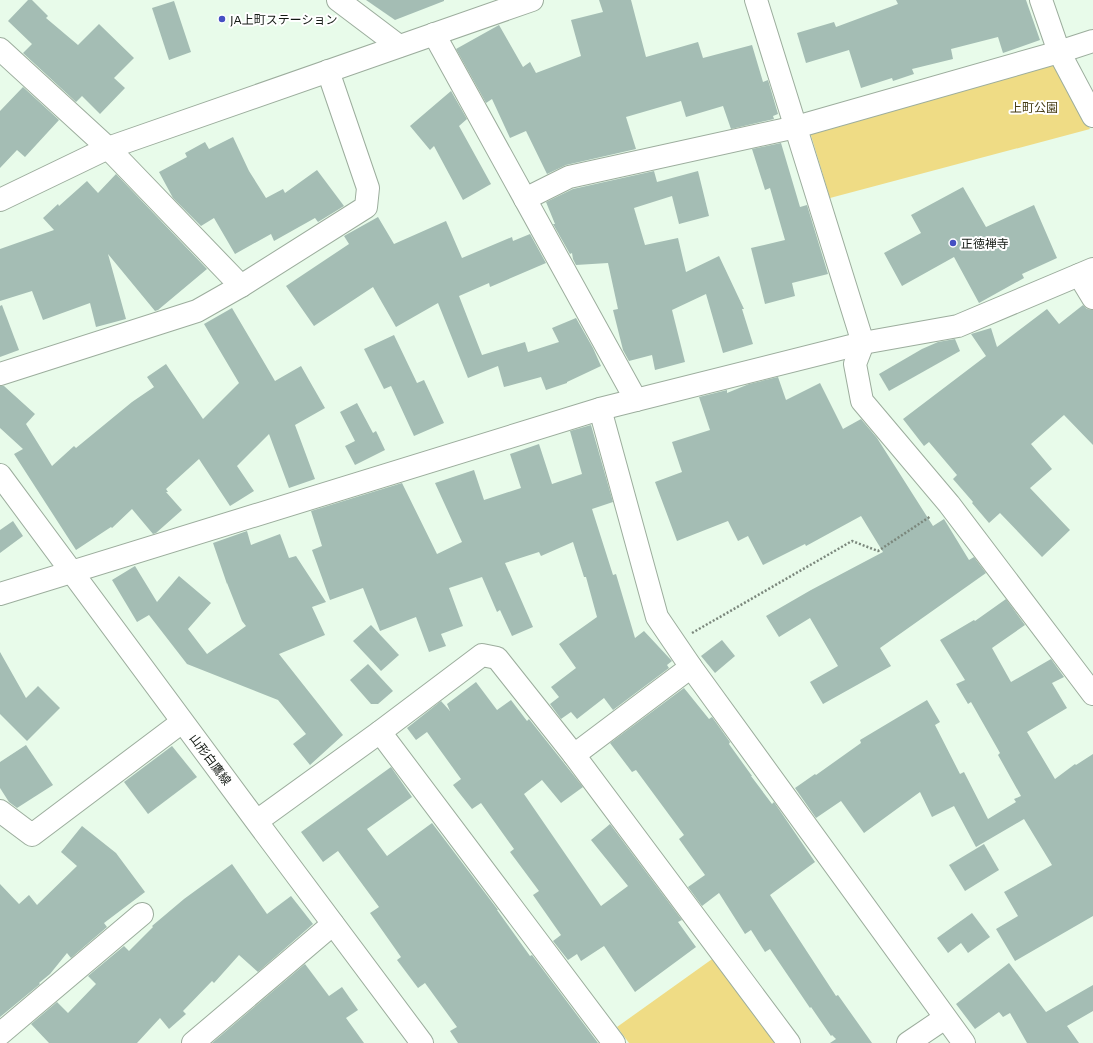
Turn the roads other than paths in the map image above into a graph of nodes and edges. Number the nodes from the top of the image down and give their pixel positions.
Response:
1 (338, 0) edge
2 (532, 0) edge
3 (756, 0) edge
4 (1041, 0) edge
5 (434, 34) junction
6 (1093, 41) edge
7 (400, 46) junction
8 (0, 49) edge
9 (1059, 52) junction
10 (328, 71) junction
11 (1093, 116) edge
12 (796, 127) junction
13 (108, 148) junction
14 (525, 199) junction
15 (0, 200) edge
16 (1086, 272) edge
17 (241, 286) junction
18 (1093, 298) edge
19 (863, 343) junction
20 (0, 374) edge
21 (636, 400) junction
22 (600, 410) junction
23 (0, 475) edge
24 (71, 572) junction
25 (0, 594) edge
26 (691, 668) junction
27 (1093, 694) edge
28 (182, 722) junction
29 (380, 732) junction
30 (574, 755) junction
31 (0, 811) edge
32 (257, 821) junction
33 (142, 914) dead end
34 (334, 924) junction
35 (945, 1018) junction
36 (0, 1034) edge
37 (193, 1043) edge
38 (422, 1043) edge
39 (614, 1043) edge
40 (789, 1043) edge
41 (908, 1043) edge
42 (964, 1043) edge

1 - 7 street
2 - 5 street
3 - 12 street
4 - 9 street
5 - 7 street
5 - 14 street
6 - 9 street
7 - 10 street
8 - 13 street
9 - 11 street
9 - 12 street
10 - 13 street
10 - 17 street
12 - 14 street
12 - 19 street
13 - 15 street
13 - 17 street
14 - 21 street
16 - 18 street
16 - 19 street
17 - 20 street
19 - 21 street
19 - 27 street
21 - 22 street
22 - 24 street
22 - 26 street
23 - 24 street, 山形白鷹線
24 - 25 street
24 - 28 street, 山形白鷹線
26 - 30 street
26 - 35 street
28 - 31 street
28 - 32 street, 山形白鷹線
29 - 30 street
29 - 32 street
29 - 39 street
30 - 40 street
32 - 34 street, 山形白鷹線
33 - 36 street
34 - 37 street
34 - 38 street, 山形白鷹線
35 - 41 street
35 - 42 street

